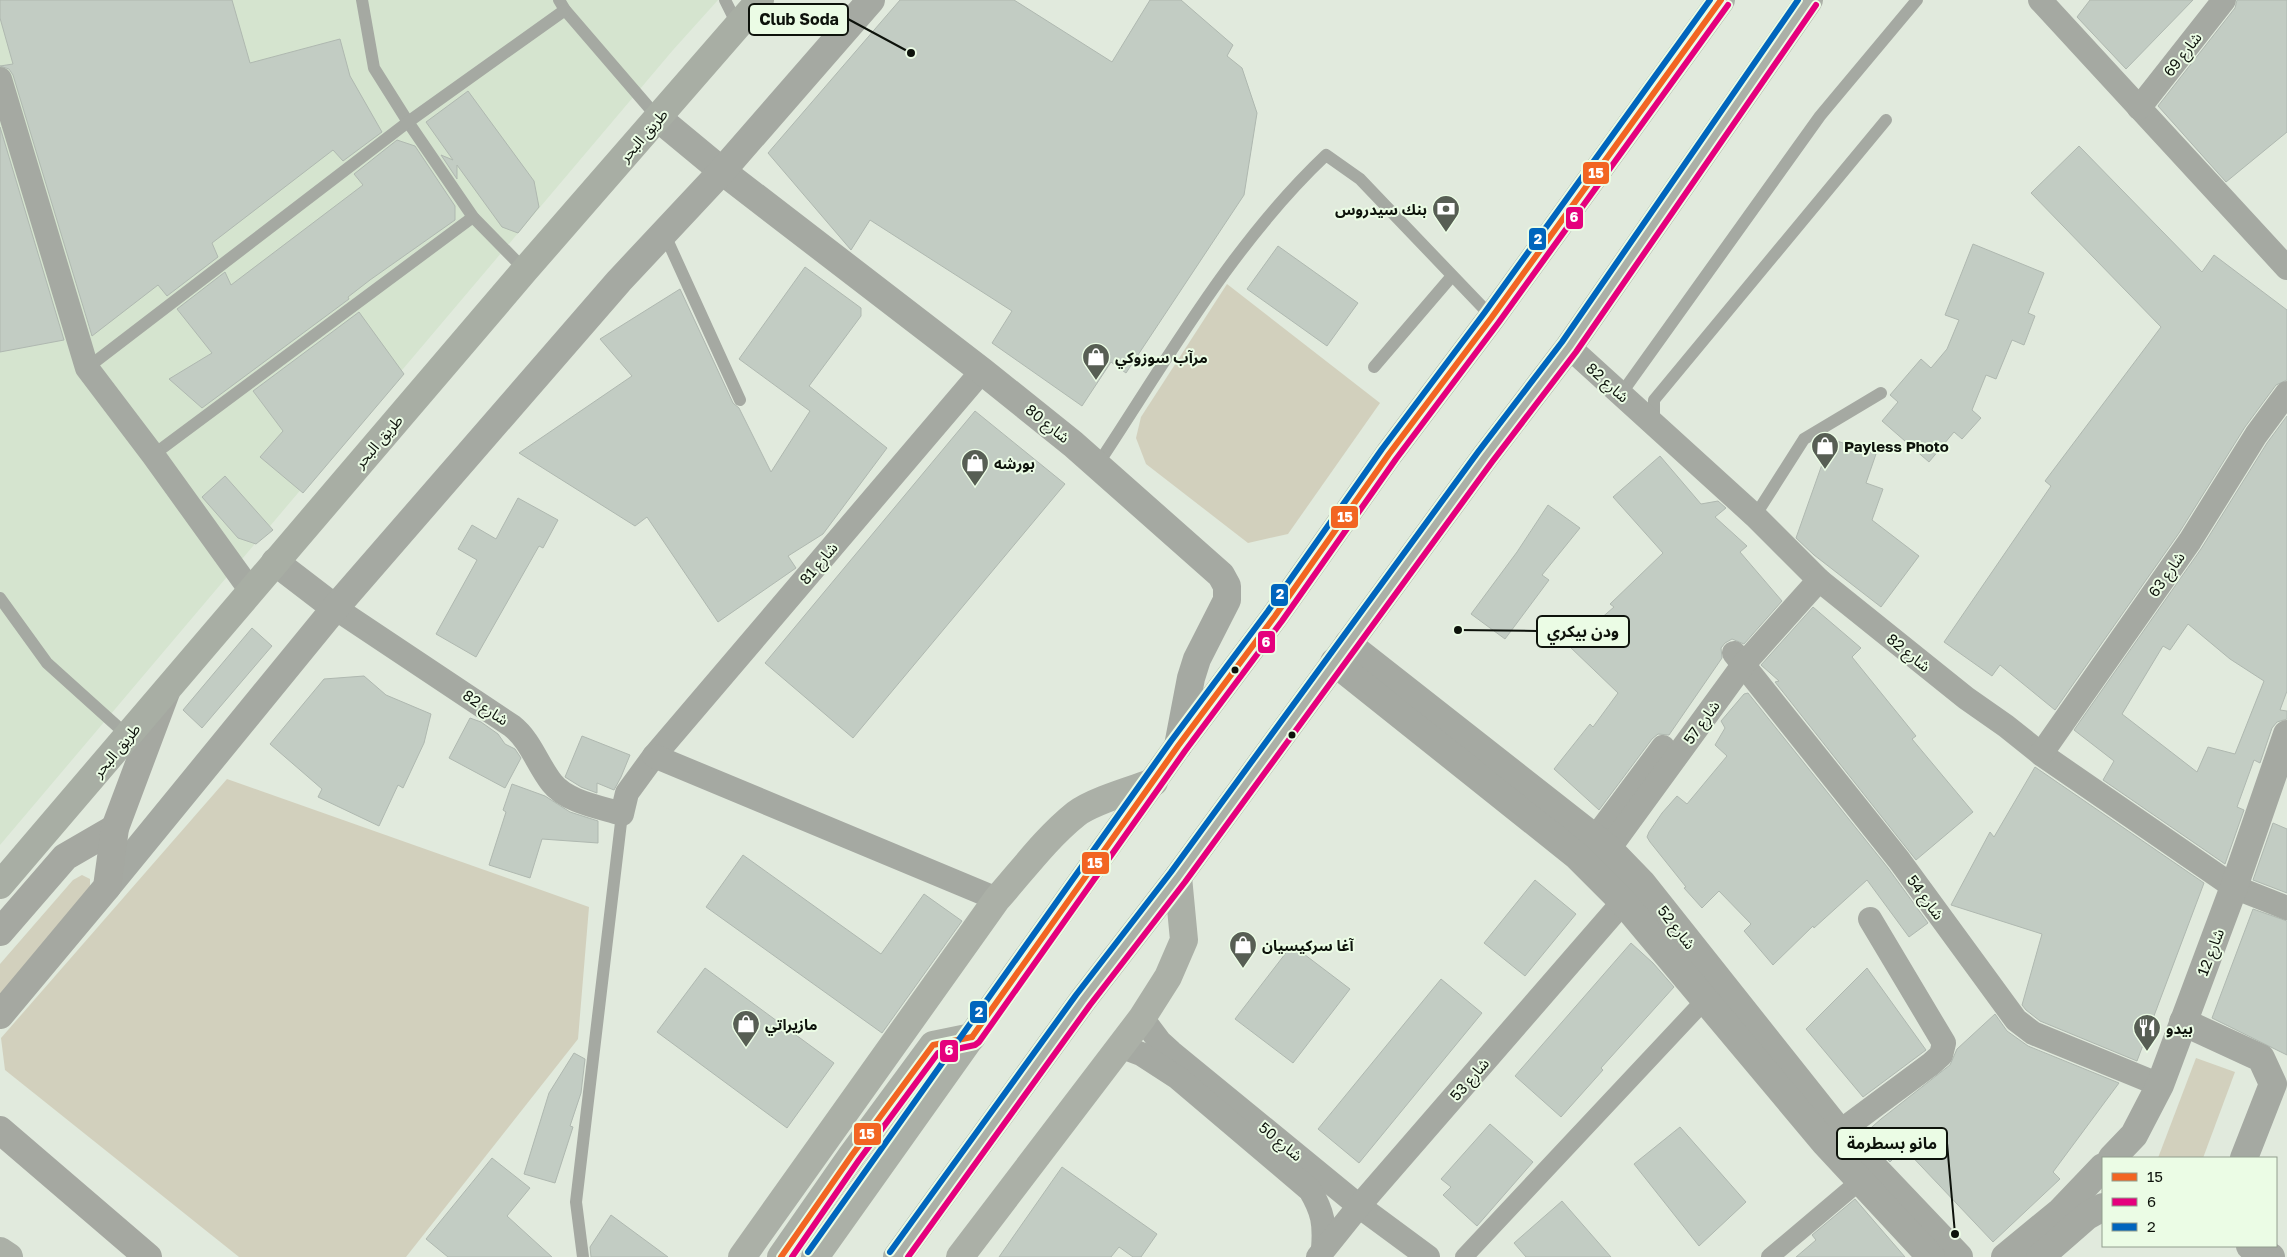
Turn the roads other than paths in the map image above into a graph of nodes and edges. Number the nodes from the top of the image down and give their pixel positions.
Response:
1 (362, 0) edge
2 (726, 0) edge
3 (760, 0) edge
4 (871, 0) edge
5 (1721, 0) edge
6 (1809, 0) edge
7 (1917, 0) edge
8 (2040, 0) edge
9 (2224, 0) edge
10 (562, 5) edge
11 (738, 26) junction
12 (0, 78) edge
13 (2139, 108) junction
14 (658, 118) junction
15 (1886, 120) dead end
16 (408, 122) junction
17 (722, 172) junction
18 (473, 217) junction
19 (664, 233) junction
20 (2287, 268) edge
21 (524, 270) junction
22 (1452, 276) junction
23 (1492, 318) junction
24 (1568, 347) junction
25 (1374, 367) dead end
26 (87, 368) junction
27 (982, 371) junction
28 (1881, 393) dead end
29 (2287, 393) edge
30 (1621, 394) junction
31 (740, 400) dead end
32 (1654, 424) junction
33 (153, 455) junction
34 (1098, 464) junction
35 (1755, 516) junction
36 (275, 562) junction
37 (1815, 576) junction
38 (250, 591) junction
39 (0, 598) edge
40 (335, 608) junction
41 (1341, 653) junction
42 (1739, 659) junction
43 (167, 688) junction
44 (2287, 734) edge
45 (124, 740) junction
46 (1178, 746) junction
47 (2041, 754) junction
48 (654, 756) junction
49 (1154, 782) junction
50 (622, 814) junction
51 (115, 828) junction
52 (1592, 853) junction
53 (1178, 877) junction
54 (0, 885) edge
55 (107, 887) junction
56 (2234, 887) junction
57 (997, 899) junction
58 (1623, 902) junction
59 (2287, 908) edge
60 (1870, 919) dead end
61 (0, 932) edge
62 (1704, 1000) junction
63 (0, 1015) edge
64 (1142, 1018) junction
65 (2183, 1022) junction
66 (972, 1037) junction
67 (1120, 1046) junction
68 (2280, 1079) edge
69 (2160, 1085) junction
70 (0, 1130) edge
71 (1262, 1137) junction
72 (1832, 1137) junction
73 (2136, 1147) edge
74 (2114, 1157) edge
75 (2244, 1157) edge
76 (2102, 1168) edge
77 (1860, 1181) junction
78 (1359, 1206) junction
79 (2102, 1208) edge
80 (2252, 1247) edge
81 (0, 1251) edge
82 (1321, 1253) edge
83 (9, 1257) edge
84 (148, 1257) edge
85 (583, 1257) edge
86 (742, 1257) edge
87 (781, 1257) edge
88 (815, 1257) edge
89 (897, 1257) edge
90 (960, 1257) edge
91 (1428, 1257) edge
92 (1464, 1257) edge
93 (1770, 1257) edge
94 (1932, 1257) edge
95 (1959, 1257) edge
96 (2005, 1257) edge
97 (2040, 1257) edge
98 (2271, 1257) edge

1 - 16 lane
2 - 11 lane
3 - 11 highway, طريق البحر
4 - 17 street
5 - 23 highway
6 - 24 highway
7 - 30 lane
8 - 13 street
9 - 13 street, شارع 69
10 - 14 lane
10 - 16 lane
11 - 14 highway, طريق البحر
12 - 26 street
13 - 20 street
14 - 17 street, شارع 80
14 - 21 highway, طريق البحر
15 - 32 lane
16 - 18 lane
16 - 26 lane
17 - 19 street
17 - 27 street, شارع 80
18 - 21 lane
18 - 33 lane
19 - 31 lane
19 - 40 street
21 - 36 highway, طريق البحر
22 - 23 lane
22 - 25 lane
22 - 34 lane
23 - 46 highway
24 - 30 street, شارع 82
24 - 41 highway
26 - 33 street
27 - 34 street, شارع 80
27 - 48 street, شارع 81
28 - 35 lane
29 - 47 street, شارع 63
30 - 32 street, شارع 82
32 - 35 street, شارع 82
33 - 38 street
34 - 46 street, شارع 80
35 - 37 street, شارع 82
36 - 38 highway, طريق البحر
36 - 40 street
37 - 42 street, شارع 57
37 - 47 street, شارع 82
38 - 43 highway, طريق البحر
39 - 45 lane
40 - 50 street, شارع 82
40 - 55 street
41 - 52 street, شارع 52
41 - 53 highway
42 - 52 street, شارع 57
42 - 69 street, شارع 54
43 - 45 highway, طريق البحر
43 - 51 main road
44 - 56 street, شارع 12
45 - 54 highway, طريق البحر
46 - 49 highway
47 - 56 street, شارع 82
48 - 50 street, شارع 81
48 - 57 street
49 - 57 highway
49 - 66 highway
50 - 85 lane
51 - 55 main road
51 - 61 main road
52 - 58 street, شارع 52
52 - 72 street, شارع 52
53 - 64 highway
53 - 89 highway
55 - 63 main road
56 - 59 street, شارع 82
56 - 65 street, شارع 12
57 - 86 highway
58 - 62 street, شارع 52
58 - 78 street, شارع 53
60 - 72 street
62 - 72 street, شارع 52
62 - 92 street
64 - 67 highway
64 - 71 street, شارع 50
65 - 68 street
65 - 69 street, شارع 12
66 - 87 highway
66 - 88 highway
67 - 71 street
67 - 90 highway
68 - 75 street
69 - 73 street, شارع 12
70 - 84 main road
71 - 78 street, شارع 50
71 - 82 street
72 - 77 street, شارع 52
72 - 95 street, شارع 52
73 - 74 street, شارع 12
76 - 96 street
77 - 93 street
77 - 94 street, شارع 52
78 - 82 street, شارع 53
78 - 91 street, شارع 50
79 - 97 street
80 - 98 street
81 - 83 highway

